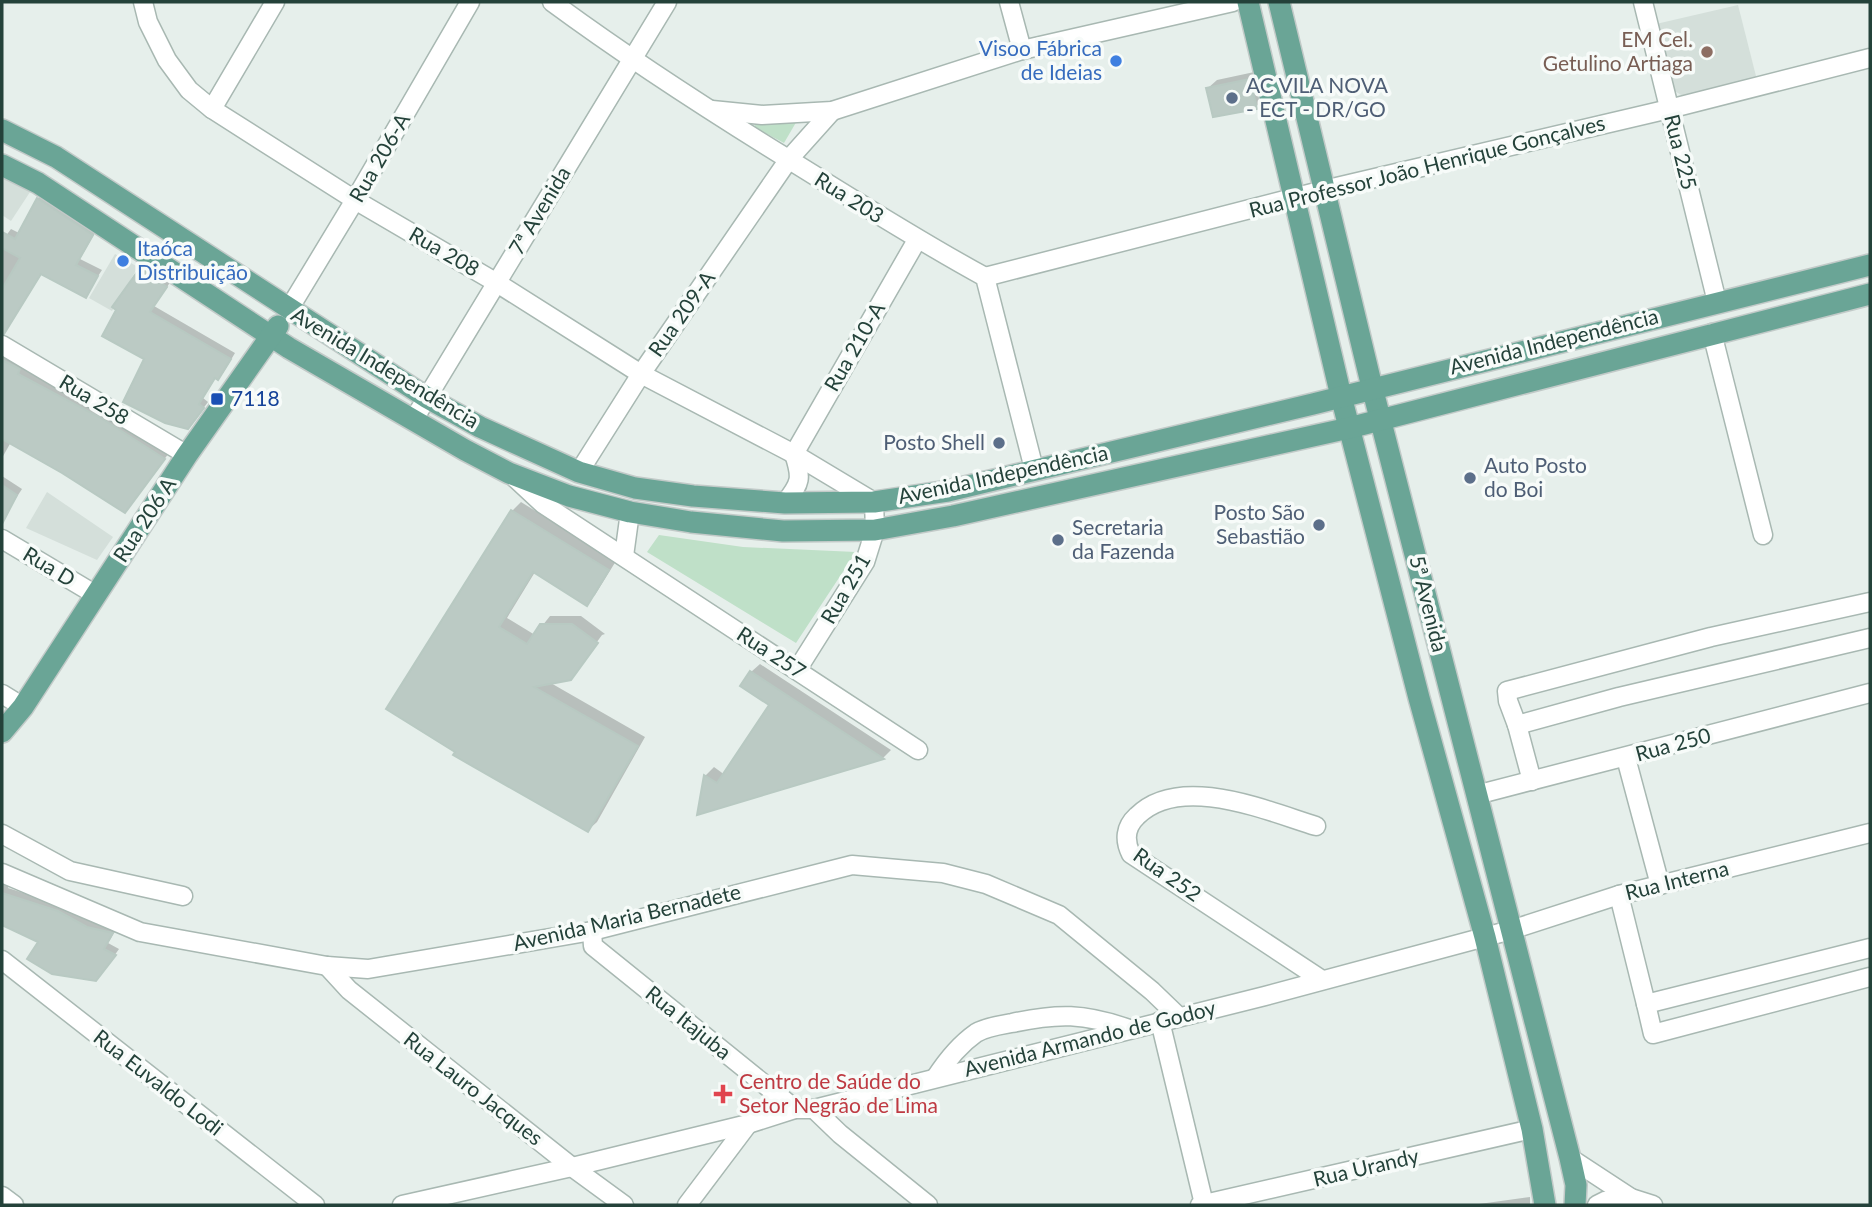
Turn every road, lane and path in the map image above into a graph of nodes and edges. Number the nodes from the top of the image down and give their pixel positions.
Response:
1 (143, 2) edge
2 (275, 2) edge
3 (552, 2) edge
4 (667, 2) edge
5 (1009, 2) edge
6 (1233, 2) edge
7 (1248, 2) edge
8 (1279, 2) edge
9 (1643, 2) edge
10 (470, 3) edge
11 (1022, 50) junction
12 (1870, 58) edge
13 (631, 59) junction
14 (212, 109) junction
15 (1670, 109) junction
16 (708, 110) junction
17 (832, 111) junction
18 (2, 130) edge
19 (789, 159) junction
20 (2, 165) edge
21 (1324, 190) junction
22 (1294, 198) junction
23 (355, 200) junction
24 (917, 240) junction
25 (1870, 265) edge
26 (985, 277) junction
27 (497, 283) junction
28 (1870, 294) edge
29 (1717, 302) junction
30 (289, 309) junction
31 (1712, 333) junction
32 (272, 336) junction
33 (2, 345) edge
34 (641, 374) junction
35 (1372, 387) junction
36 (426, 397) junction
37 (1341, 397) junction
38 (414, 419) junction
39 (1380, 419) junction
40 (480, 427) junction
41 (1349, 428) junction
42 (466, 450) junction
43 (793, 454) junction
44 (187, 455) junction
45 (1034, 469) junction
46 (579, 472) junction
47 (509, 473) junction
48 (874, 502) junction
49 (785, 503) junction
50 (630, 512) junction
51 (876, 530) junction
52 (1763, 536) dead end
53 (2, 539) edge
54 (624, 556) junction
55 (96, 596) junction
56 (1870, 602) edge
57 (1870, 638) edge
58 (797, 670) junction
59 (1870, 693) edge
60 (2, 694) edge
61 (23, 707) junction
62 (1517, 725) junction
63 (2, 732) edge
64 (918, 750) dead end
65 (1626, 758) junction
66 (1532, 781) junction
67 (1476, 795) junction
68 (1316, 826) dead end
69 (1870, 833) edge
70 (2, 834) edge
71 (2, 873) edge
72 (1660, 885) junction
73 (1619, 895) junction
74 (183, 897) dead end
75 (1511, 930) junction
76 (592, 931) junction
77 (1485, 937) junction
78 (1870, 948) edge
79 (2, 960) edge
80 (1813, 962) junction
81 (327, 966) junction
82 (1870, 977) edge
83 (1322, 980) junction
84 (1822, 990) junction
85 (1646, 1004) junction
86 (1179, 1017) junction
87 (1160, 1021) junction
88 (1129, 1029) junction
89 (936, 1077) junction
90 (795, 1109) junction
91 (814, 1109) junction
92 (747, 1124) junction
93 (1532, 1129) junction
94 (1570, 1158) junction
95 (572, 1167) junction
96 (2, 1196) edge
97 (1630, 1198) junction
98 (14, 1205) edge
99 (315, 1205) edge
100 (402, 1205) edge
101 (624, 1205) edge
102 (687, 1205) edge
103 (928, 1205) edge
104 (1202, 1205) edge
105 (1545, 1205) edge
106 (1575, 1205) edge
107 (1597, 1205) edge
108 (1650, 1205) edge

1 - 14 street, Rua 208
2 - 14 street
3 - 13 street, Rua 203
4 - 13 street, 7ª Avenida
5 - 11 street
6 - 11 street
7 - 22 main road, 5ª Avenida
8 - 21 main road, 5ª Avenida
9 - 15 street, Rua 225
10 - 23 street, Rua 206-A
11 - 17 street
12 - 15 street, Rua Professor João Henrique Gonçalves
13 - 16 street, Rua 203
13 - 27 street, 7ª Avenida
14 - 23 street, Rua 208
15 - 21 street, Rua Professor João Henrique Gonçalves
15 - 29 street, Rua 225
16 - 17 street
16 - 19 street, Rua 203
17 - 19 street, Rua 209-A
18 - 30 main road, Avenida Independência
19 - 24 street, Rua 203
19 - 34 street, Rua 209-A
20 - 32 main road, Avenida Independência
21 - 22 street, Rua Professor João Henrique Gonçalves
21 - 35 main road, 5ª Avenida
22 - 26 street, Rua Professor João Henrique Gonçalves
22 - 37 main road, 5ª Avenida
23 - 27 street, Rua 208
23 - 30 street, Rua 206-A
24 - 26 street, Rua 203
24 - 43 street, Rua 210-A
25 - 29 main road, Avenida Independência
26 - 45 street
27 - 34 street, Rua 208
27 - 36 street, 7ª Avenida
28 - 31 main road, Avenida Independência
29 - 35 main road, Avenida Independência
30 - 32 main road, Rua 206 A
30 - 36 main road, Avenida Independência
31 - 39 main road, Avenida Independência
31 - 52 street
32 - 38 main road, Avenida Independência
32 - 44 main road, Rua 206 A
33 - 44 street, Rua 258
34 - 43 street, Rua 208
34 - 46 street, Rua 209-A
35 - 37 main road, Avenida Independência
35 - 39 main road, 5ª Avenida
36 - 38 street, 7ª Avenida
36 - 40 main road, Avenida Independência
37 - 41 main road, 5ª Avenida
37 - 45 main road, Avenida Independência
38 - 42 main road, Avenida Independência
39 - 41 main road, Avenida Independência
39 - 67 main road, 5ª Avenida
40 - 42 main road
40 - 46 main road, Avenida Independência
41 - 51 main road, Avenida Independência
41 - 77 main road, 5ª Avenida
42 - 47 main road, Avenida Independência
43 - 48 street, Rua 208
43 - 49 street
44 - 55 main road, Rua 206 A
45 - 48 main road, Avenida Independência
46 - 49 main road, Avenida Independência
47 - 50 main road, Avenida Independência
47 - 54 street, Rua 257
48 - 49 main road, Avenida Independência
48 - 51 street, Rua 251
50 - 51 main road, Avenida Independência
50 - 54 street
51 - 58 street, Rua 251
53 - 55 street, Rua D
54 - 58 street, Rua 257
55 - 61 main road, Rua 206 A
56 - 62 street
57 - 62 street
58 - 64 street, Rua 257
59 - 65 street, Rua 250
60 - 61 street
61 - 63 main road, Rua 206 A
62 - 66 street
65 - 66 street, Rua 250
65 - 72 street
66 - 67 street, Rua 250
67 - 75 main road, 5ª Avenida
68 - 83 street, Rua 252
69 - 72 street, Rua Interna
70 - 74 street
71 - 81 street, Avenida Maria Bernadete
72 - 73 street, Rua Interna
73 - 75 street, Rua Interna
73 - 85 street
75 - 77 street, Rua Interna
75 - 94 main road, 5ª Avenida
76 - 81 street, Avenida Maria Bernadete
76 - 86 street, Avenida Maria Bernadete
76 - 90 street, Rua Itajuba
77 - 83 street, Avenida Armando de Godoy
77 - 93 main road, 5ª Avenida
78 - 80 street
79 - 99 street, Rua Euvaldo Lodi
80 - 84 street
80 - 85 street
81 - 95 street, Rua Lauro Jacques
82 - 84 street
83 - 86 street, Avenida Armando de Godoy
84 - 85 street
86 - 87 street, Avenida Armando de Godoy
87 - 88 street, Avenida Armando de Godoy
87 - 104 street
88 - 89 street, Avenida Armando de Godoy
88 - 89 street
89 - 91 street, Avenida Armando de Godoy
90 - 91 street, Avenida Armando de Godoy
90 - 92 street, Avenida Armando de Godoy
91 - 103 street
92 - 95 street, Avenida Armando de Godoy
92 - 102 street
93 - 104 street, Rua Urandy
93 - 105 main road, 5ª Avenida
94 - 97 street
94 - 106 main road, 5ª Avenida
95 - 100 street, Avenida Armando de Godoy
95 - 101 street, Rua Lauro Jacques
96 - 98 street
97 - 107 street
97 - 108 street

